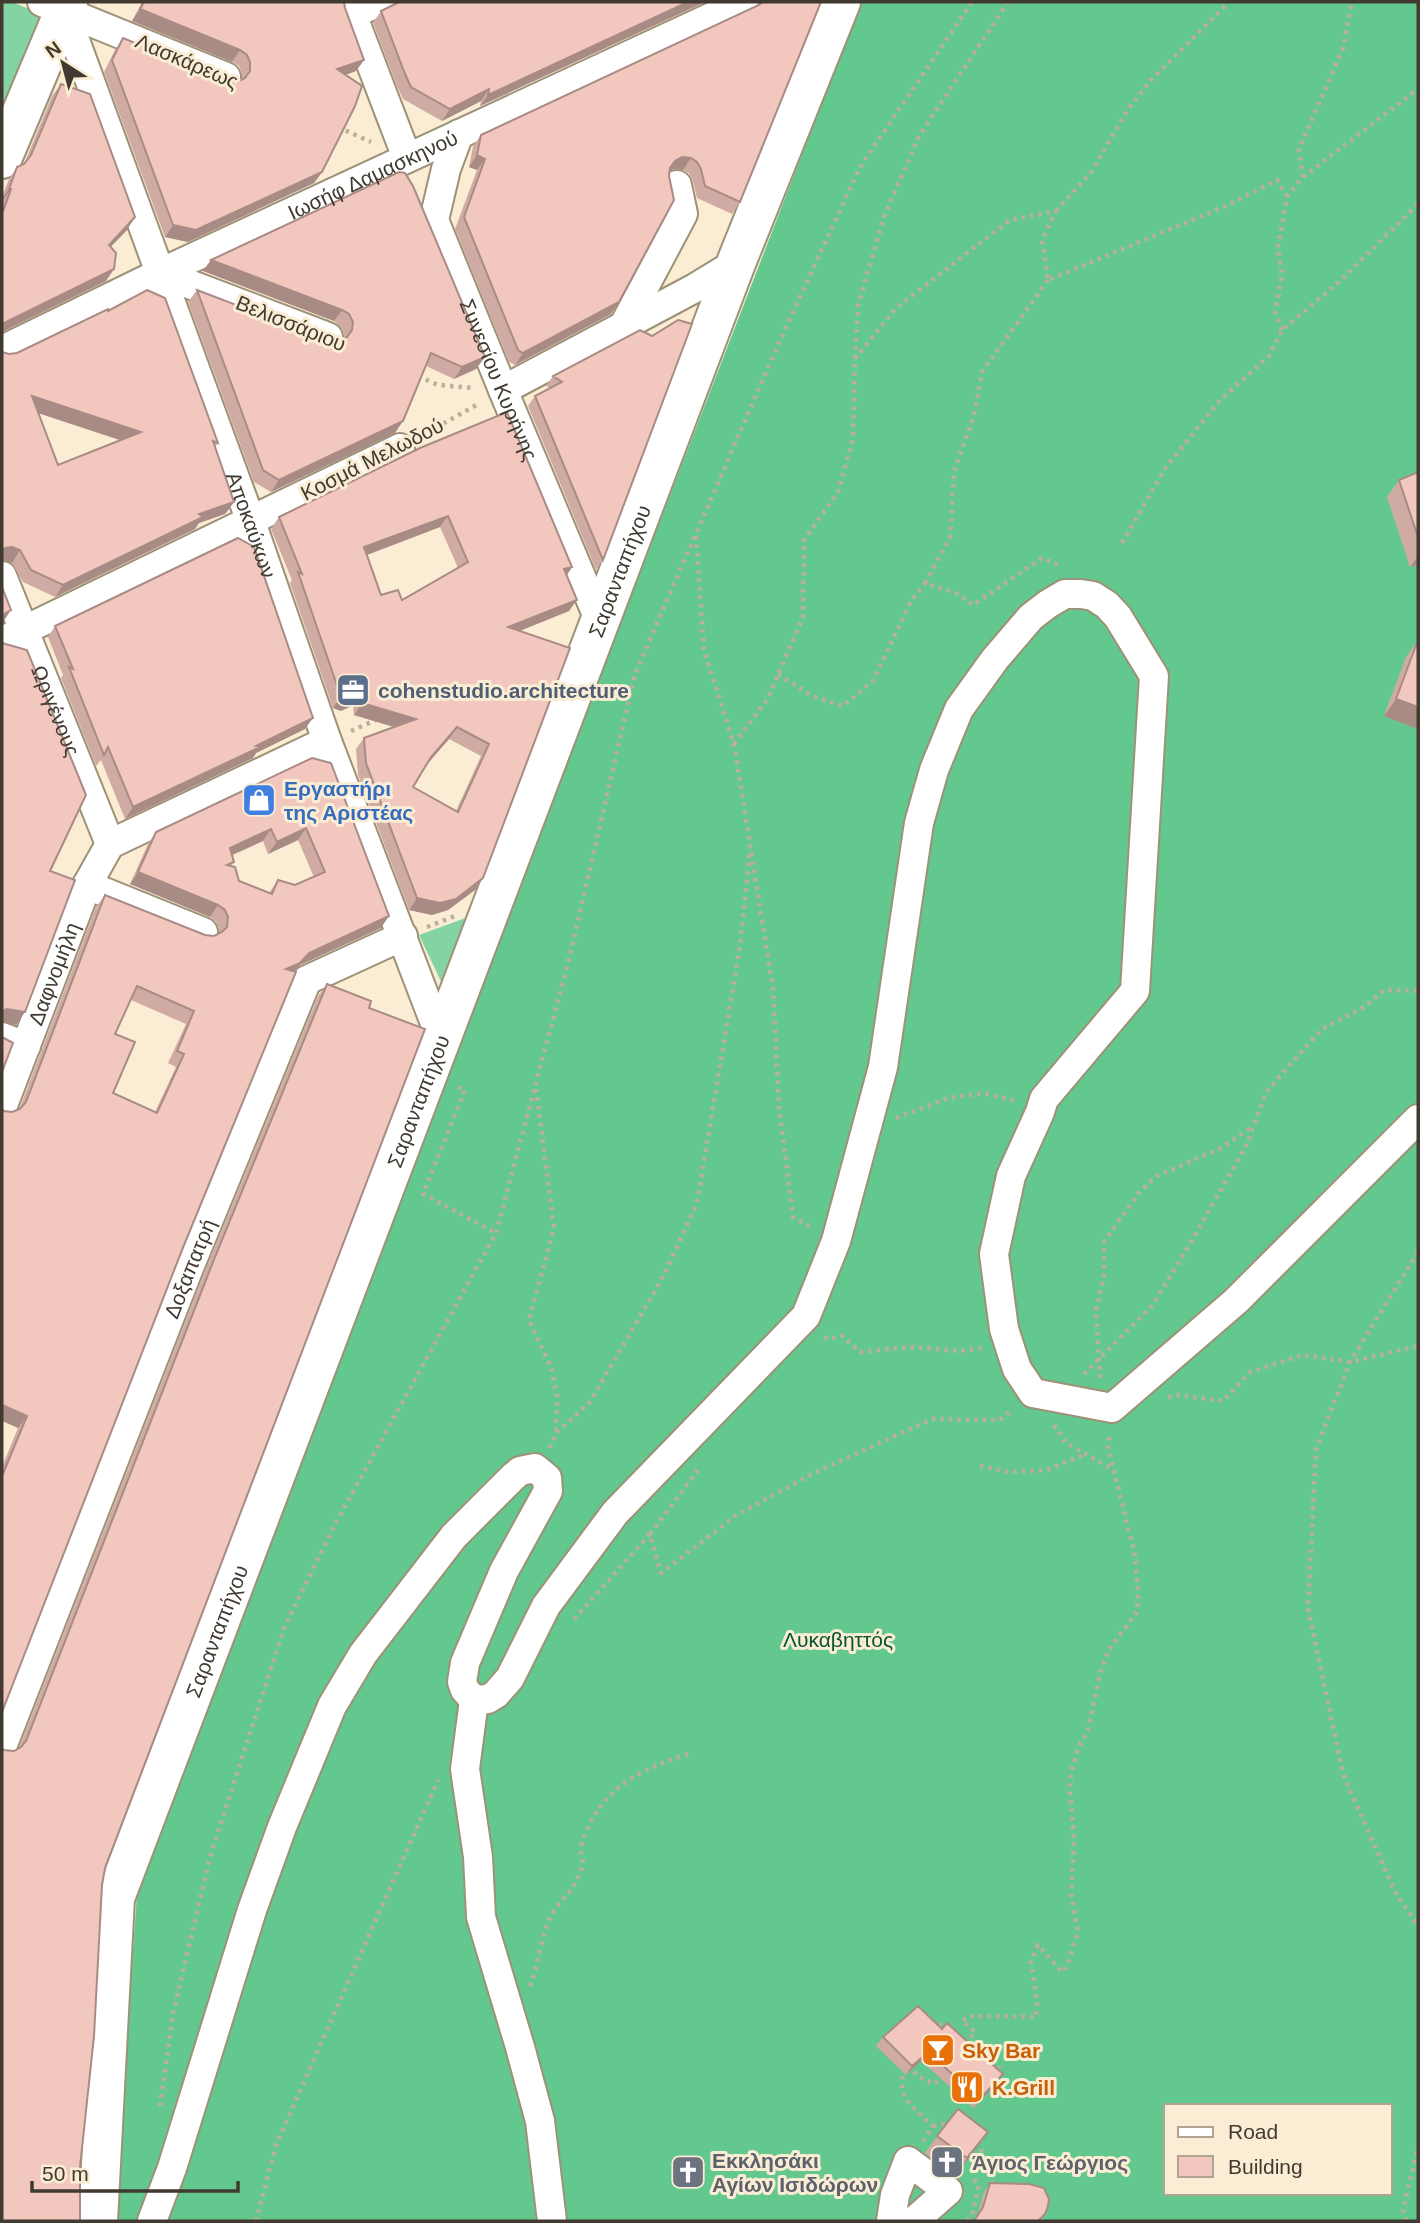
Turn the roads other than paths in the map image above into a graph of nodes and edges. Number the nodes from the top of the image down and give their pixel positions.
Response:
1 (380, 2) edge
2 (744, 2) edge
3 (841, 2) edge
4 (62, 4) edge
5 (226, 77) edge
6 (459, 134) junction
7 (407, 158) junction
8 (2, 159) edge
9 (677, 184) dead end
10 (736, 263) junction
11 (160, 273) junction
12 (623, 327) junction
13 (328, 337) edge
14 (2, 350) edge
15 (503, 390) junction
16 (400, 447) road end
17 (250, 519) junction
18 (2, 576) edge
19 (600, 622) junction
20 (13, 636) edge
21 (327, 741) junction
22 (110, 844) junction
23 (87, 885) junction
24 (203, 932) edge
25 (403, 936) junction
26 (442, 1039) junction
27 (14, 1042) edge
28 (2, 1108) edge
29 (1418, 1119) edge
30 (474, 1700) junction
31 (2, 1747) edge
32 (98, 2221) edge
33 (152, 2221) edge
34 (552, 2221) edge
35 (891, 2221) edge
36 (914, 2221) edge

1 - 7 street
2 - 6 street, Ιωσήφ Δαμασκηνού
3 - 10 street, Σαρανταπήχου
4 - 5 street, Λασκάρεως
4 - 8 street
4 - 11 street, Αποκαύκων
6 - 7 street, Ιωσήφ Δαμασκηνού
6 - 15 street, Συνεσίου Κυρήνης
7 - 11 street, Ιωσήφ Δαμασκηνού
9 - 12 street
10 - 12 street
10 - 19 street, Σαρανταπήχου
11 - 13 street, Βελισσάριου
11 - 14 street, Ιωσήφ Δαμασκηνού
11 - 17 street, Αποκαύκων
12 - 15 street
15 - 19 street, Συνεσίου Κυρήνης
16 - 17 street, Κοσμά Μελωδού
17 - 20 street, Κοσμά Μελωδού
17 - 21 street, Αποκαύκων
18 - 20 street, Ωριγένους
19 - 26 street, Σαρανταπήχου
20 - 22 street, Ωριγένους
21 - 22 street
21 - 25 street, Αποκαύκων
22 - 23 street, Δαφνομήλη
23 - 24 street
23 - 27 street, Δαφνομήλη
25 - 26 street, Αποκαύκων
25 - 31 street, Δοξαπατρή
26 - 32 street, Σαρανταπήχου
27 - 28 street, Δαφνομήλη
29 - 30 street
30 - 33 street
30 - 34 street
35 - 36 street

